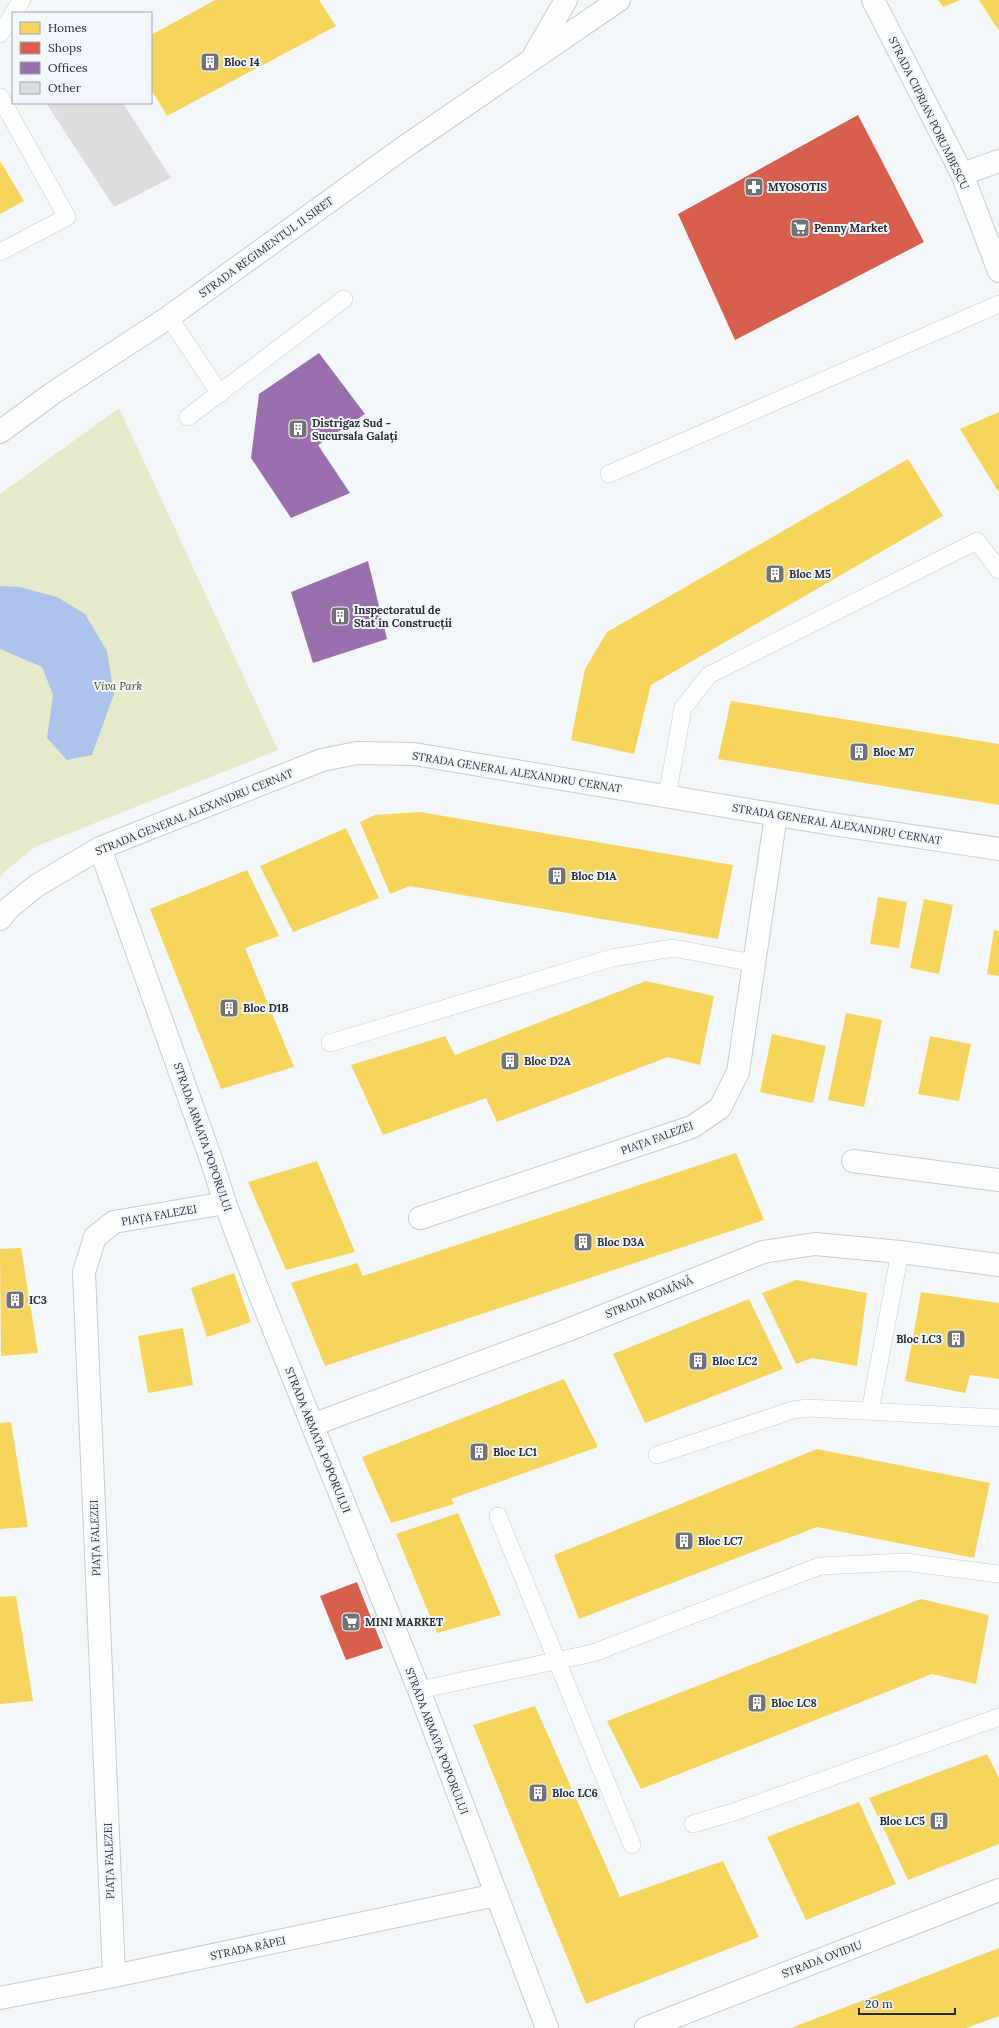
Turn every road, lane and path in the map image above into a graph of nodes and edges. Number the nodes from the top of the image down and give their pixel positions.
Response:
1 (22, 0) edge
2 (566, 0) edge
3 (619, 0) edge
4 (873, 0) edge
5 (14, 12) edge
6 (12, 15) edge
7 (0, 34) edge
8 (532, 59) junction
9 (0, 97) edge
10 (999, 161) edge
11 (962, 174) junction
12 (0, 252) edge
13 (999, 271) edge
14 (344, 299) dead end
15 (999, 304) edge
16 (169, 317) junction
17 (220, 394) junction
18 (188, 417) dead end
19 (0, 432) edge
20 (609, 474) dead end
21 (999, 570) edge
22 (667, 796) junction
23 (776, 815) junction
24 (100, 848) junction
25 (999, 849) edge
26 (0, 919) edge
27 (754, 963) junction
28 (330, 1043) dead end
29 (853, 1161) dead end
30 (999, 1180) edge
31 (225, 1203) junction
32 (420, 1218) dead end
33 (900, 1252) junction
34 (999, 1265) edge
35 (870, 1411) junction
36 (999, 1418) edge
37 (312, 1425) junction
38 (656, 1455) dead end
39 (498, 1516) dead end
40 (999, 1574) edge
41 (556, 1660) junction
42 (419, 1690) junction
43 (999, 1717) edge
44 (693, 1824) dead end
45 (632, 1845) dead end
46 (999, 1890) edge
47 (496, 1895) junction
48 (114, 1976) junction
49 (0, 1998) edge
50 (547, 2028) edge
51 (646, 2028) edge

1 - 5 lane
2 - 8 street
3 - 8 street, STRADA REGIMENTUL 11 SIRET
4 - 11 street, STRADA CIPRIAN PORUMBESCU
6 - 7 lane
8 - 16 street, STRADA REGIMENTUL 11 SIRET
9 - 12 lane
10 - 11 street
11 - 13 street, STRADA CIPRIAN PORUMBESCU
14 - 17 lane
15 - 20 lane
16 - 17 lane
16 - 19 street, STRADA REGIMENTUL 11 SIRET
17 - 18 lane
21 - 22 lane
22 - 23 street, STRADA GENERAL ALEXANDRU CERNAT
22 - 24 street, STRADA GENERAL ALEXANDRU CERNAT
23 - 25 street, STRADA GENERAL ALEXANDRU CERNAT
23 - 27 street, PIAȚA FALEZEI
24 - 26 street, STRADA GENERAL ALEXANDRU CERNAT
24 - 31 street, STRADA ARMATA POPORULUI
27 - 28 lane
27 - 32 street, PIAȚA FALEZEI
29 - 30 street
31 - 37 street, STRADA ARMATA POPORULUI
31 - 48 street, PIAȚA FALEZEI
33 - 34 street, STRADA ROMÂNĂ
33 - 35 lane
33 - 37 street, STRADA ROMÂNĂ
35 - 36 lane
35 - 38 lane
37 - 42 street, STRADA ARMATA POPORULUI
39 - 41 lane
40 - 41 lane
41 - 42 lane
41 - 45 lane
42 - 47 street, STRADA ARMATA POPORULUI
43 - 44 lane
46 - 51 street, STRADA OVIDIU
47 - 48 street, STRADA RÂPEI
47 - 50 street, STRADA ARMATA POPORULUI
48 - 49 street, STRADA RÂPEI

